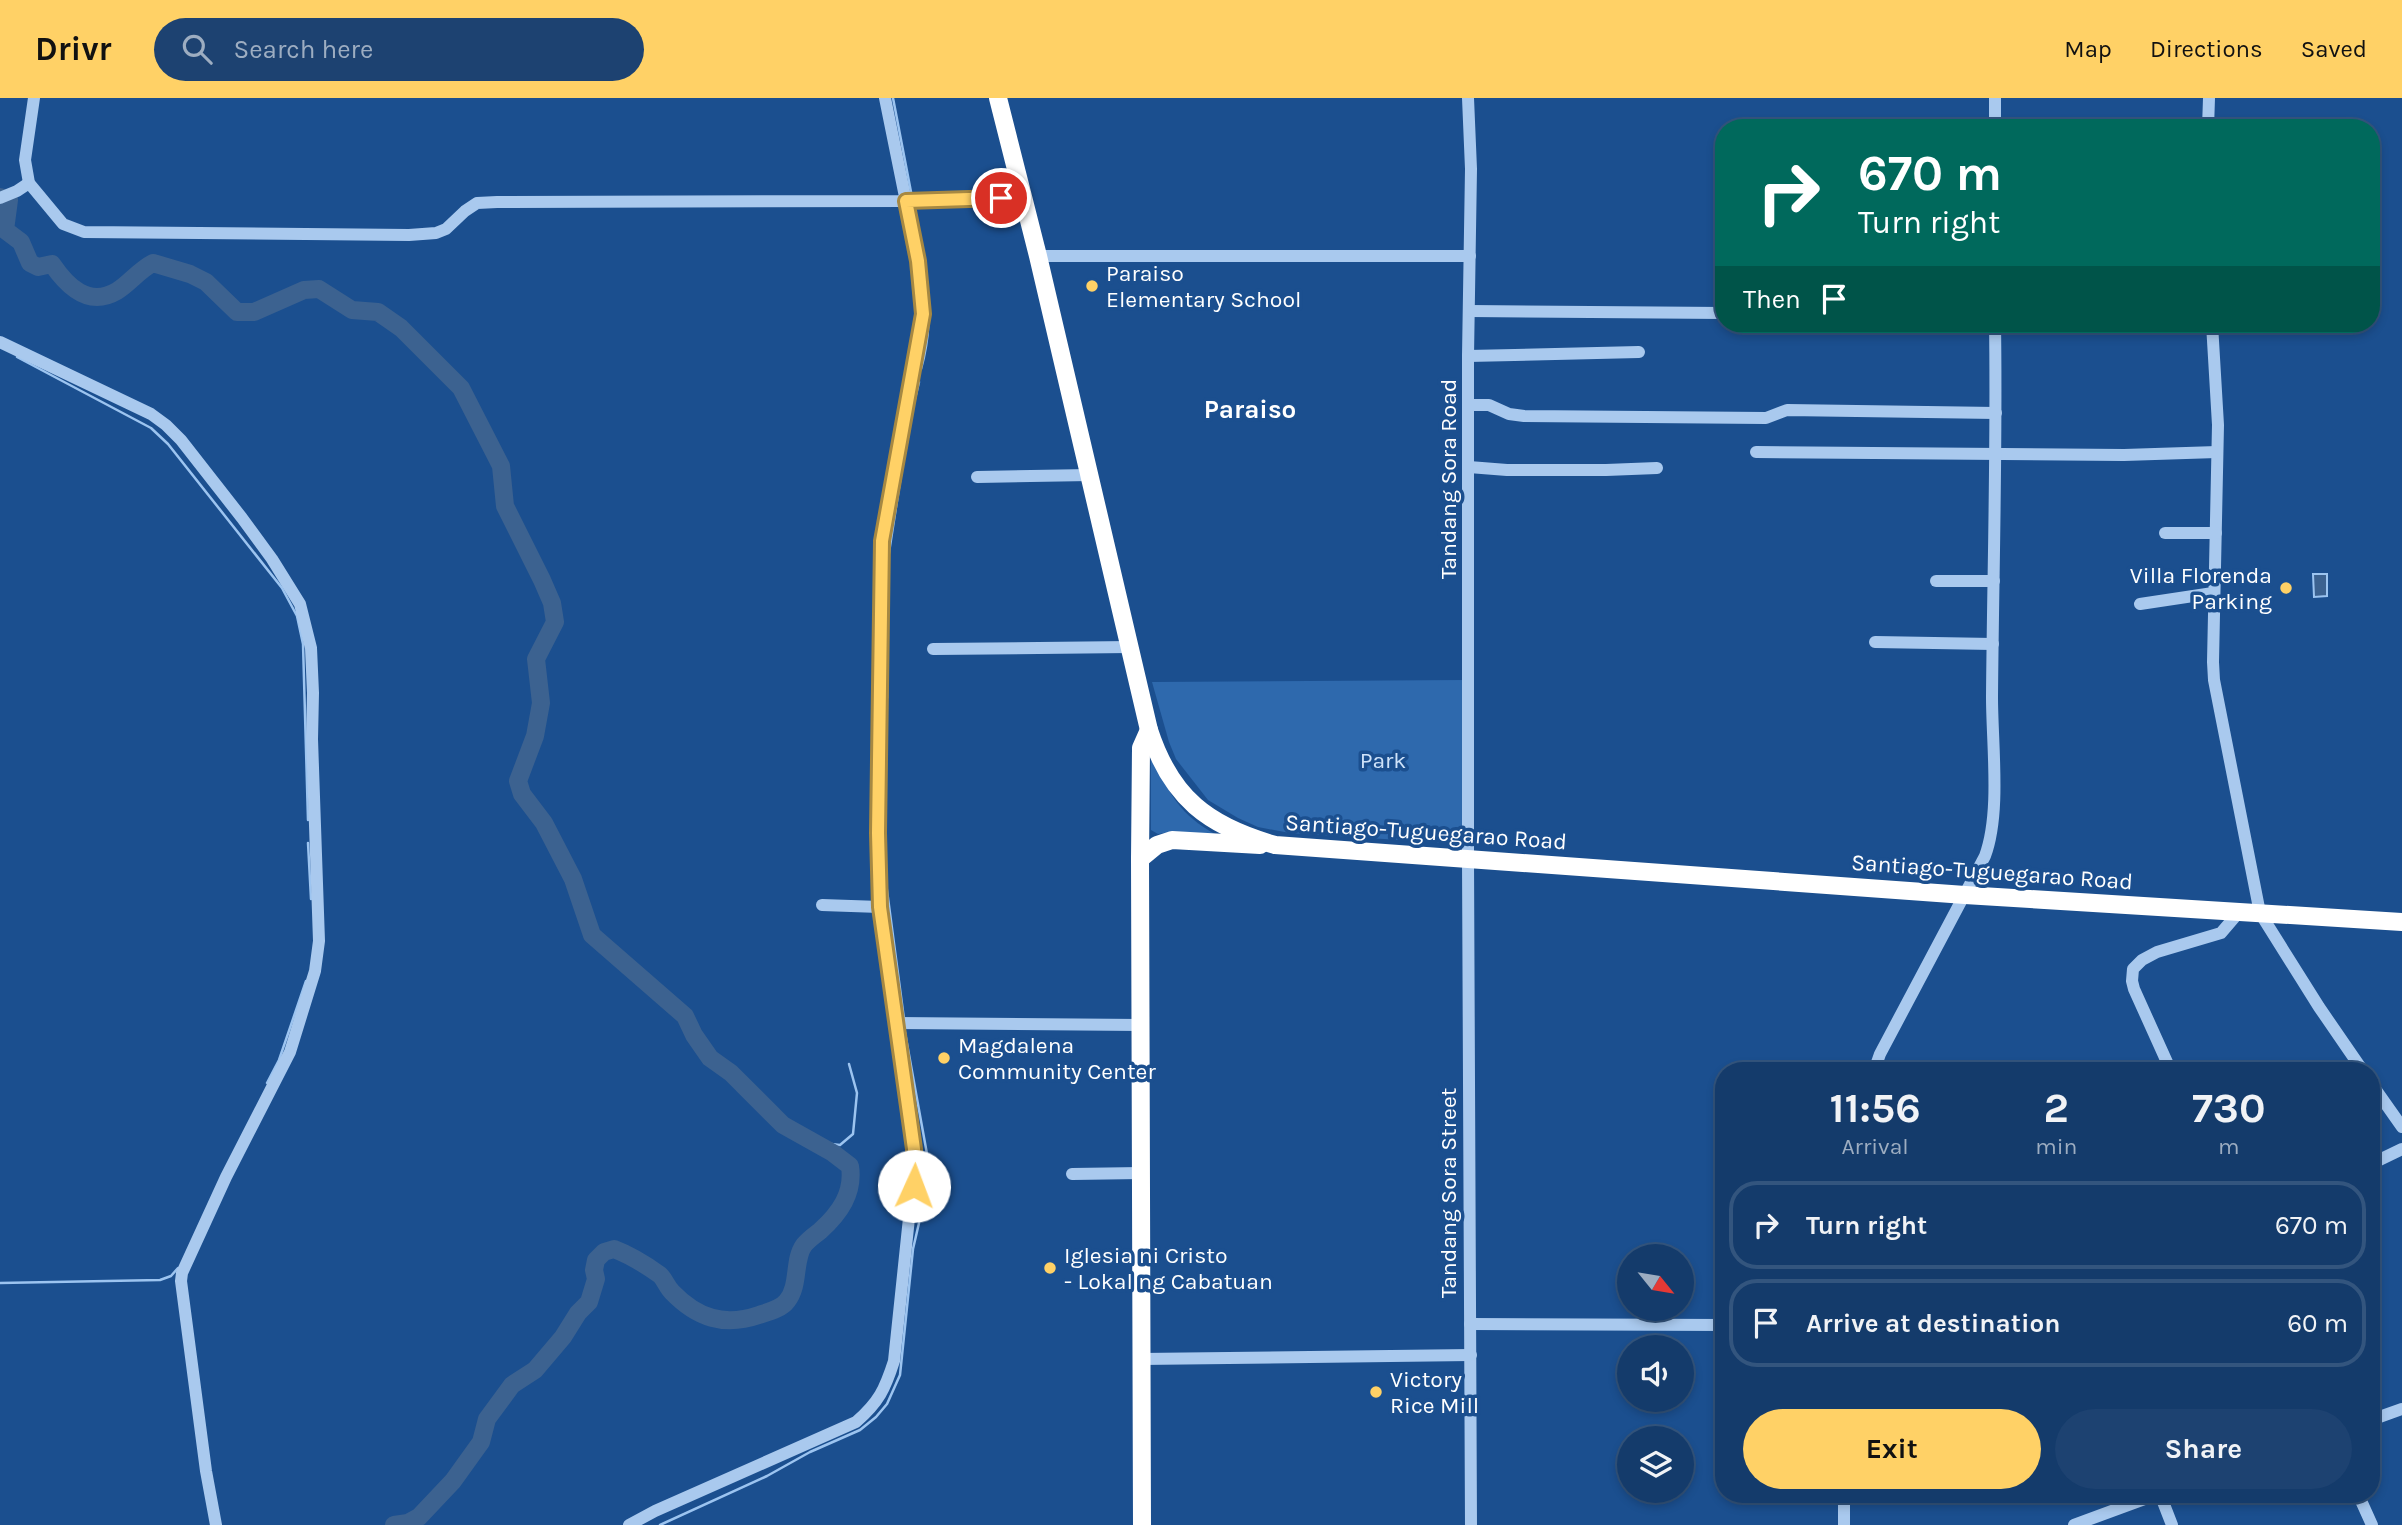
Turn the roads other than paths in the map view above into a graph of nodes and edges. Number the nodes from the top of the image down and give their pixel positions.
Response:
1 (34, 98) edge
2 (885, 98) edge
3 (998, 98) edge
4 (1468, 98) edge
5 (1995, 98) edge
6 (2209, 98) edge
7 (1995, 119) edge
8 (2208, 119) edge
9 (29, 183) junction
10 (4, 196) edge
11 (1022, 198) junction
12 (906, 201) junction
13 (1038, 256) junction
14 (1470, 256) junction
15 (1471, 311) junction
16 (1715, 313) edge
17 (1995, 333) edge
18 (2212, 333) edge
19 (0, 342) edge
20 (1639, 352) dead end
21 (1468, 356) junction
22 (1468, 405) junction
23 (1996, 413) junction
24 (2217, 452) junction
25 (1756, 453) dead end
26 (1996, 454) junction
27 (1469, 467) junction
28 (1657, 468) dead end
29 (1090, 475) junction
30 (977, 477) dead end
31 (2165, 533) dead end
32 (2216, 533) junction
33 (1936, 581) dead end
34 (1993, 581) junction
35 (2213, 593) junction
36 (2140, 604) dead end
37 (1875, 642) dead end
38 (1993, 644) junction
39 (1130, 647) junction
40 (933, 649) dead end
41 (1149, 730) junction
42 (1275, 845) junction
43 (1140, 859) junction
44 (1468, 860) junction
45 (1965, 895) junction
46 (822, 905) dead end
47 (880, 907) junction
48 (2239, 912) junction
49 (2260, 913) junction
50 (2402, 922) edge
51 (896, 1023) junction
52 (1141, 1025) junction
53 (1877, 1062) edge
54 (2167, 1062) edge
55 (2357, 1062) edge
56 (2380, 1096) edge
57 (2402, 1127) edge
58 (2402, 1149) edge
59 (2380, 1160) edge
60 (1141, 1173) junction
61 (1072, 1174) dead end
62 (1470, 1324) junction
63 (1715, 1325) edge
64 (1471, 1355) junction
65 (1141, 1359) junction
66 (2402, 1409) edge
67 (2380, 1417) edge
68 (1844, 1503) edge
69 (2134, 1503) edge
70 (2163, 1503) edge
71 (2362, 1503) edge
72 (216, 1525) edge
73 (629, 1525) edge
74 (1142, 1525) edge
75 (1471, 1525) edge
76 (1844, 1525) edge
77 (2074, 1525) edge
78 (2172, 1525) edge
79 (2372, 1525) edge

1 - 9 street
2 - 12 street
3 - 11 highway, Santiago-Tuguegarao Road
4 - 14 street, Tandang Sora Road
5 - 7 street
6 - 8 street
9 - 10 street
9 - 12 street
11 - 12 street
11 - 13 highway, Santiago-Tuguegarao Road
12 - 47 street
13 - 14 street
13 - 29 highway, Santiago-Tuguegarao Road
14 - 15 street, Tandang Sora Road
15 - 16 street
15 - 21 street, Tandang Sora Road
17 - 23 street
18 - 24 street
19 - 72 street
20 - 21 street
21 - 22 street, Tandang Sora Road
22 - 23 street
22 - 27 street, Tandang Sora Road
23 - 26 street
24 - 26 street
24 - 32 street
25 - 26 street
26 - 34 street
27 - 28 street
27 - 44 street, Tandang Sora Road
29 - 30 street
29 - 39 highway, Santiago-Tuguegarao Road
31 - 32 street
32 - 35 street
33 - 34 street
34 - 38 street
35 - 36 street
35 - 49 street
37 - 38 street
38 - 45 street
39 - 40 street
39 - 41 highway, Santiago-Tuguegarao Road
41 - 42 highway, Santiago-Tuguegarao Road
41 - 43 highway
42 - 43 highway
42 - 44 highway, Santiago-Tuguegarao Road
43 - 52 highway
44 - 45 highway, Santiago-Tuguegarao Road
44 - 62 street, Tandang Sora Street
45 - 48 highway, Santiago-Tuguegarao Road
45 - 53 street
46 - 47 street
47 - 51 street
48 - 49 highway, Santiago-Tuguegarao Road
48 - 54 street
49 - 50 highway, Santiago-Tuguegarao Road
49 - 55 street
51 - 52 street
51 - 73 street
52 - 60 highway
56 - 57 street
58 - 59 street
60 - 61 street
60 - 65 highway
62 - 63 street
62 - 64 street, Tandang Sora Street
64 - 65 street
64 - 75 street, Tandang Sora Street
65 - 74 highway
66 - 67 street
68 - 76 street
69 - 77 street
70 - 78 street
71 - 79 street

